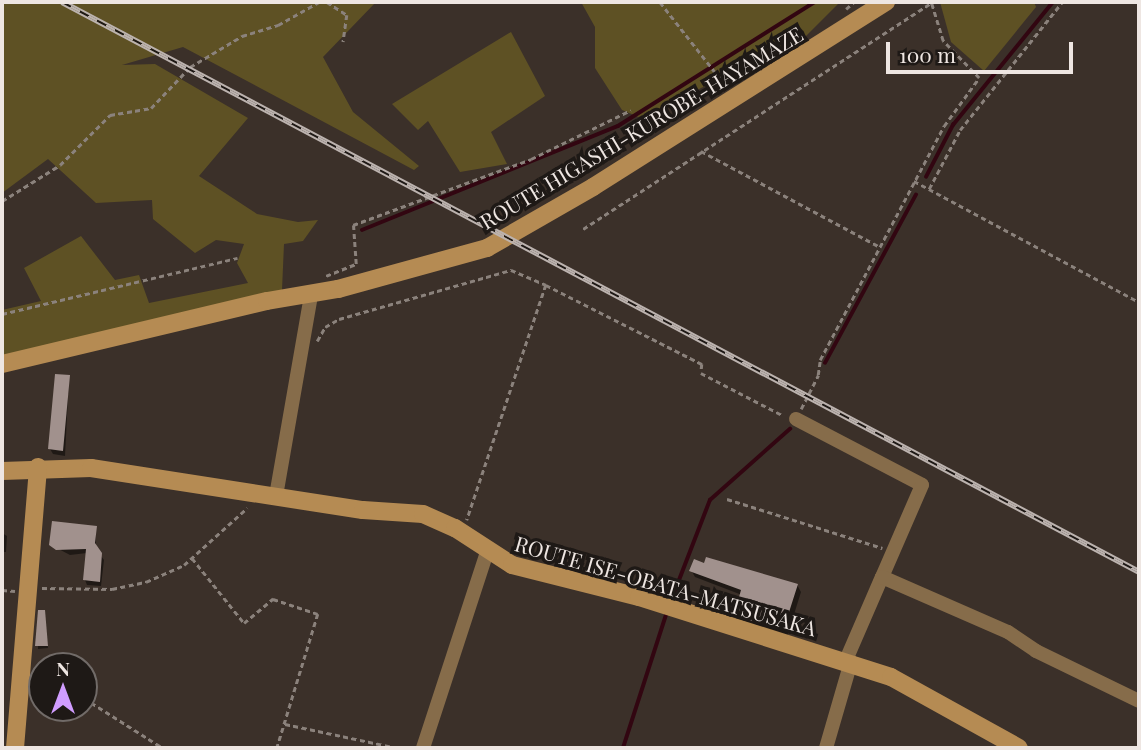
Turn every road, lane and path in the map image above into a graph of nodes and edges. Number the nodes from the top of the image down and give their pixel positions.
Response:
1 (319, 2) edge
2 (327, 2) edge
3 (660, 2) edge
4 (886, 2) edge
5 (1062, 2) edge
6 (930, 3) edge
7 (343, 42) dead end
8 (716, 74) dead end
9 (631, 110) dead end
10 (701, 151) junction
11 (916, 182) junction
12 (926, 188) junction
13 (2, 201) edge
14 (583, 229) dead end
15 (880, 247) junction
16 (237, 258) dead end
17 (546, 285) junction
18 (310, 295) junction
19 (1139, 302) edge
20 (2, 314) edge
21 (316, 344) dead end
22 (2, 364) edge
23 (796, 419) junction
24 (38, 467) junction
25 (2, 471) edge
26 (255, 493) junction
27 (275, 496) junction
28 (727, 499) dead end
29 (461, 533) junction
30 (487, 552) junction
31 (892, 552) junction
32 (192, 558) junction
33 (882, 577) junction
34 (2, 590) edge
35 (29, 590) junction
36 (848, 661) junction
37 (1139, 701) edge
38 (98, 707) edge
39 (285, 724) junction
40 (15, 748) edge
41 (163, 748) edge
42 (277, 748) edge
43 (398, 748) edge
44 (423, 748) edge
45 (826, 748) edge
46 (1019, 748) edge

1 - 13 path
2 - 7 path
3 - 8 path
4 - 18 main road, ROUTE HIGASHI-KUROBE-HAYAMAZE
5 - 12 path
6 - 10 path
6 - 11 path
9 - 18 path
10 - 14 path
10 - 15 path
11 - 12 path
11 - 15 path
12 - 19 path
15 - 23 path
16 - 20 path
17 - 21 path
17 - 23 path
17 - 29 path
18 - 22 main road, ROUTE HIGASHI-KUROBE-HAYAMAZE
18 - 27 street
23 - 31 street
24 - 25 main road, ROUTE ISE-OBATA-MATSUSAKA
24 - 26 main road, ROUTE ISE-OBATA-MATSUSAKA
24 - 35 main road
26 - 27 main road, ROUTE ISE-OBATA-MATSUSAKA
26 - 32 path
27 - 29 main road, ROUTE ISE-OBATA-MATSUSAKA
28 - 31 path
29 - 30 main road, ROUTE ISE-OBATA-MATSUSAKA
30 - 36 main road, ROUTE ISE-OBATA-MATSUSAKA
30 - 44 street
31 - 33 street
32 - 35 path
32 - 39 path
33 - 36 street
33 - 37 street
34 - 35 path
35 - 40 main road
36 - 45 street
36 - 46 main road, ROUTE ISE-OBATA-MATSUSAKA
38 - 41 path
39 - 42 path
39 - 43 path

